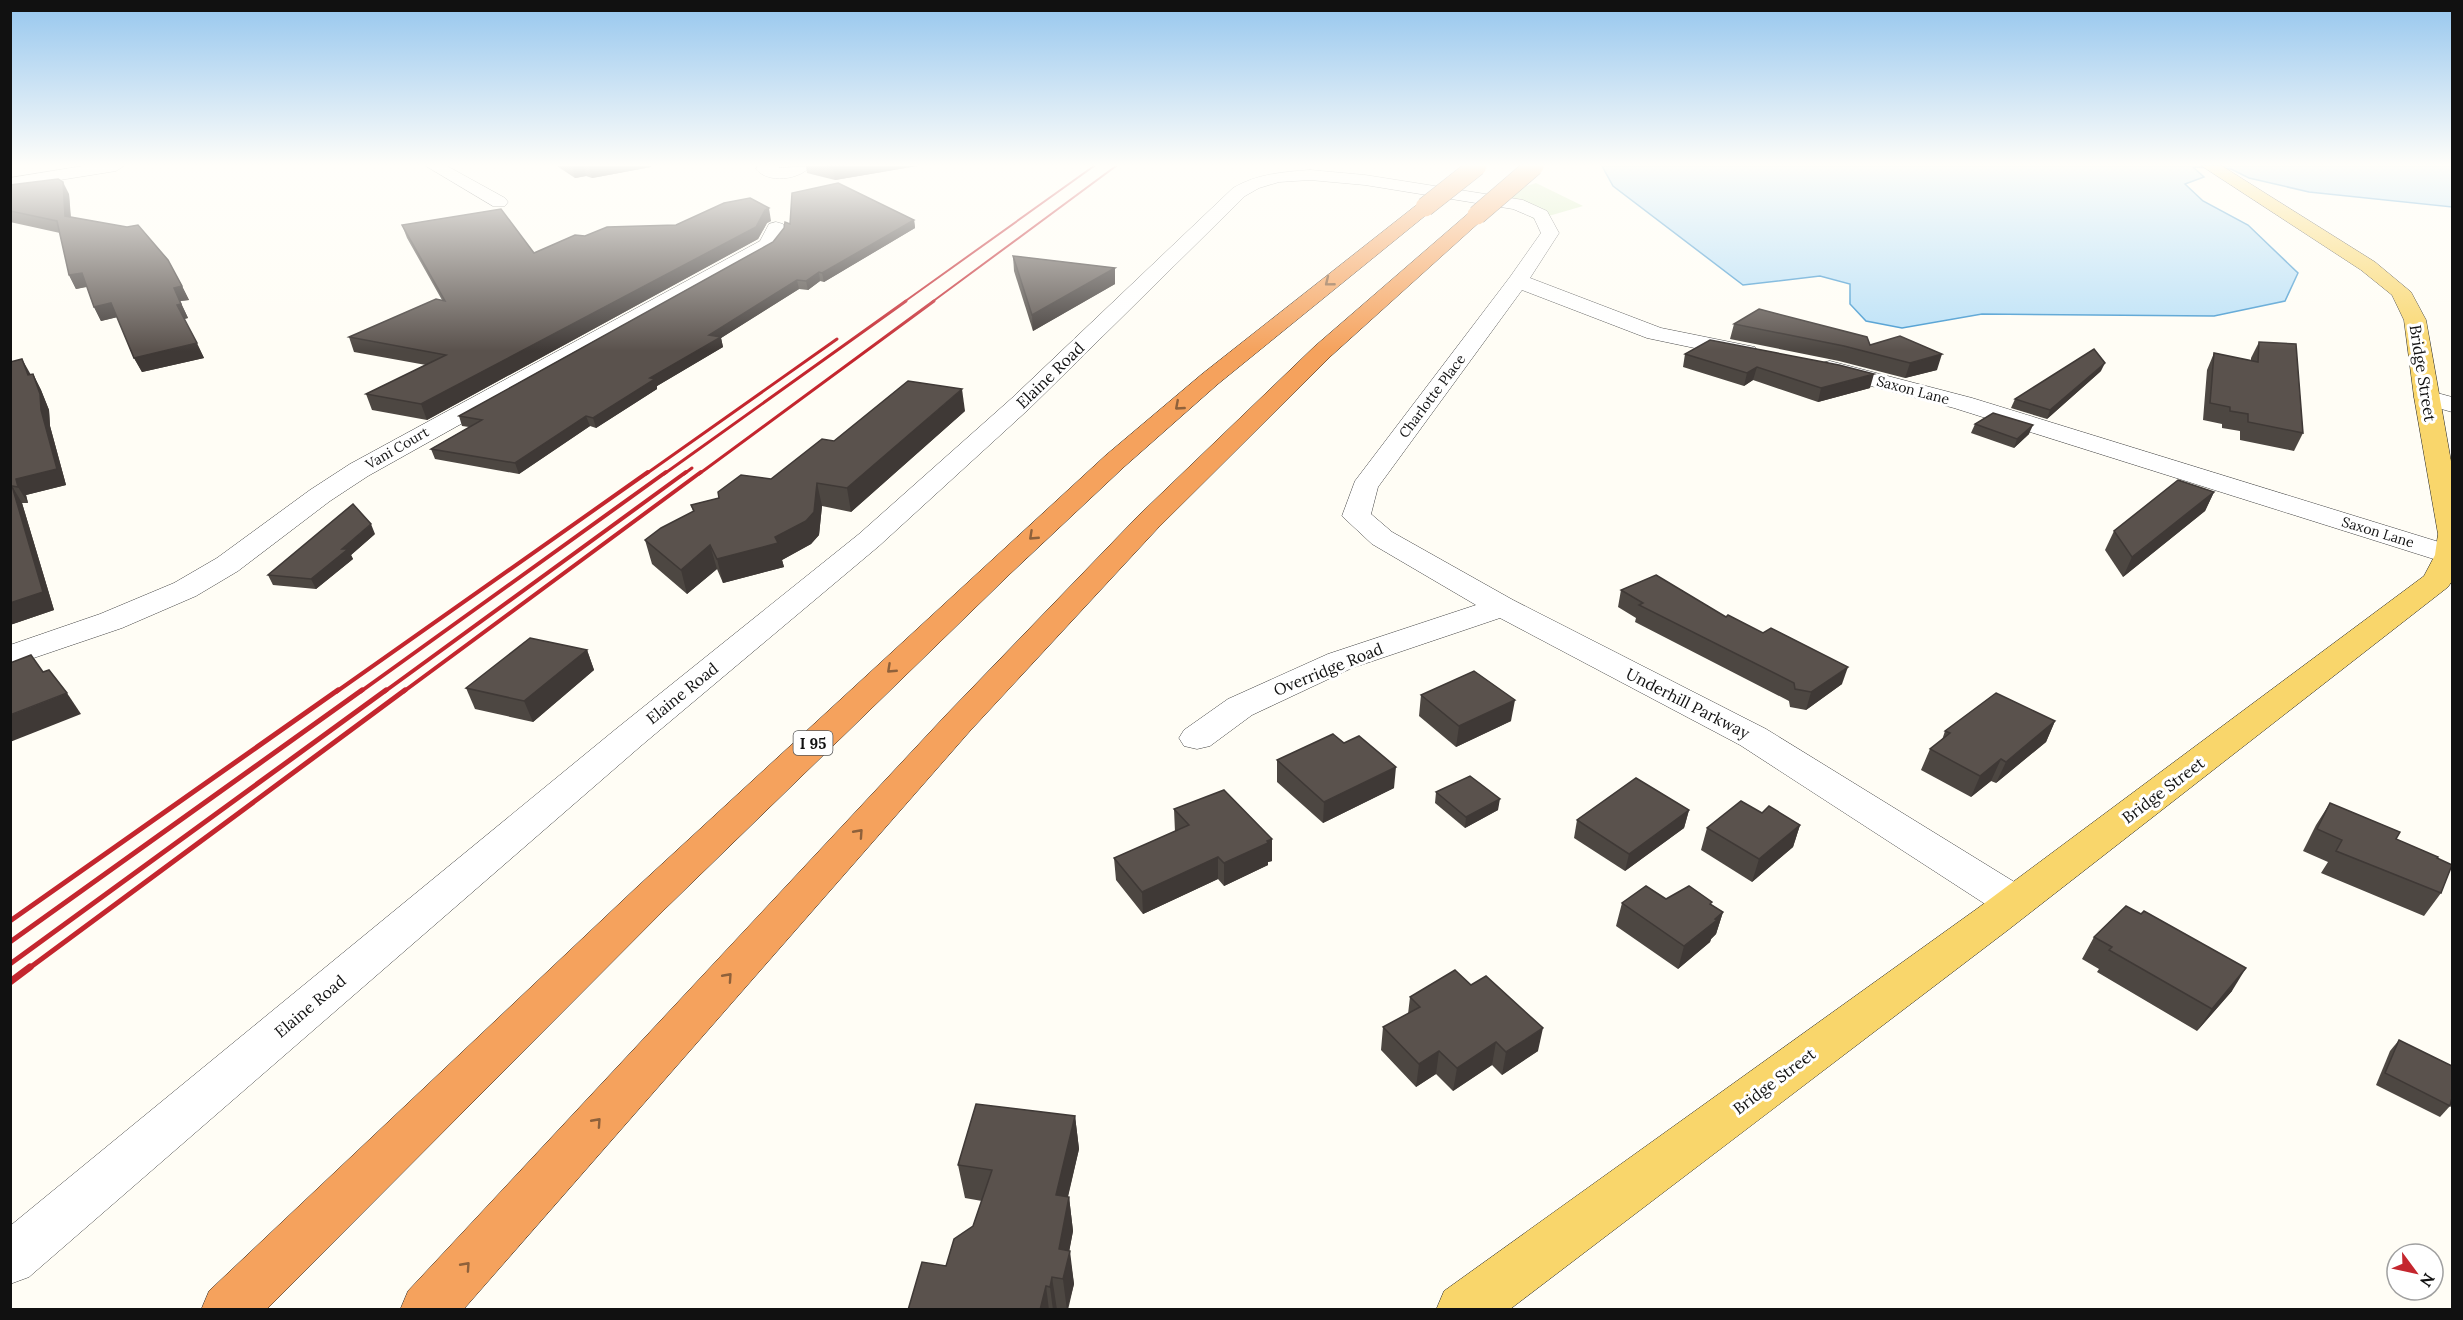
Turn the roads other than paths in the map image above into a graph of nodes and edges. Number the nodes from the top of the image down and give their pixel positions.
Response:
1 (776, 228) dead end
2 (1202, 228) edge
3 (1399, 228) edge
4 (1462, 228) edge
5 (1548, 228) edge
6 (2307, 228) edge
7 (1518, 281) junction
8 (1771, 357) edge
9 (1805, 363) edge
10 (2439, 401) edge
11 (1356, 516) joint
12 (2450, 555) junction
13 (1502, 607) junction
14 (10, 656) edge
15 (1197, 738) dead end
16 (2014, 902) junction
17 (10, 1259) edge
18 (228, 1310) edge
19 (427, 1310) edge
20 (1463, 1310) edge

1 - 14 street, Vani Court
2 - 17 street, Elaine Road
3 -> 18 highway, I 95, bridge
19 -> 4 highway, bridge
5 - 7 street, Elaine Road
6 - 10 main road, Bridge Street
7 - 8 street
7 - 11 street, Charlotte Place
9 - 12 street, Saxon Lane
10 - 12 main road, Bridge Street
11 - 13 street, Underhill Parkway
12 - 16 main road, Bridge Street
13 - 15 street, Overridge Road
13 - 16 street, Underhill Parkway
16 - 20 main road, Bridge Street

